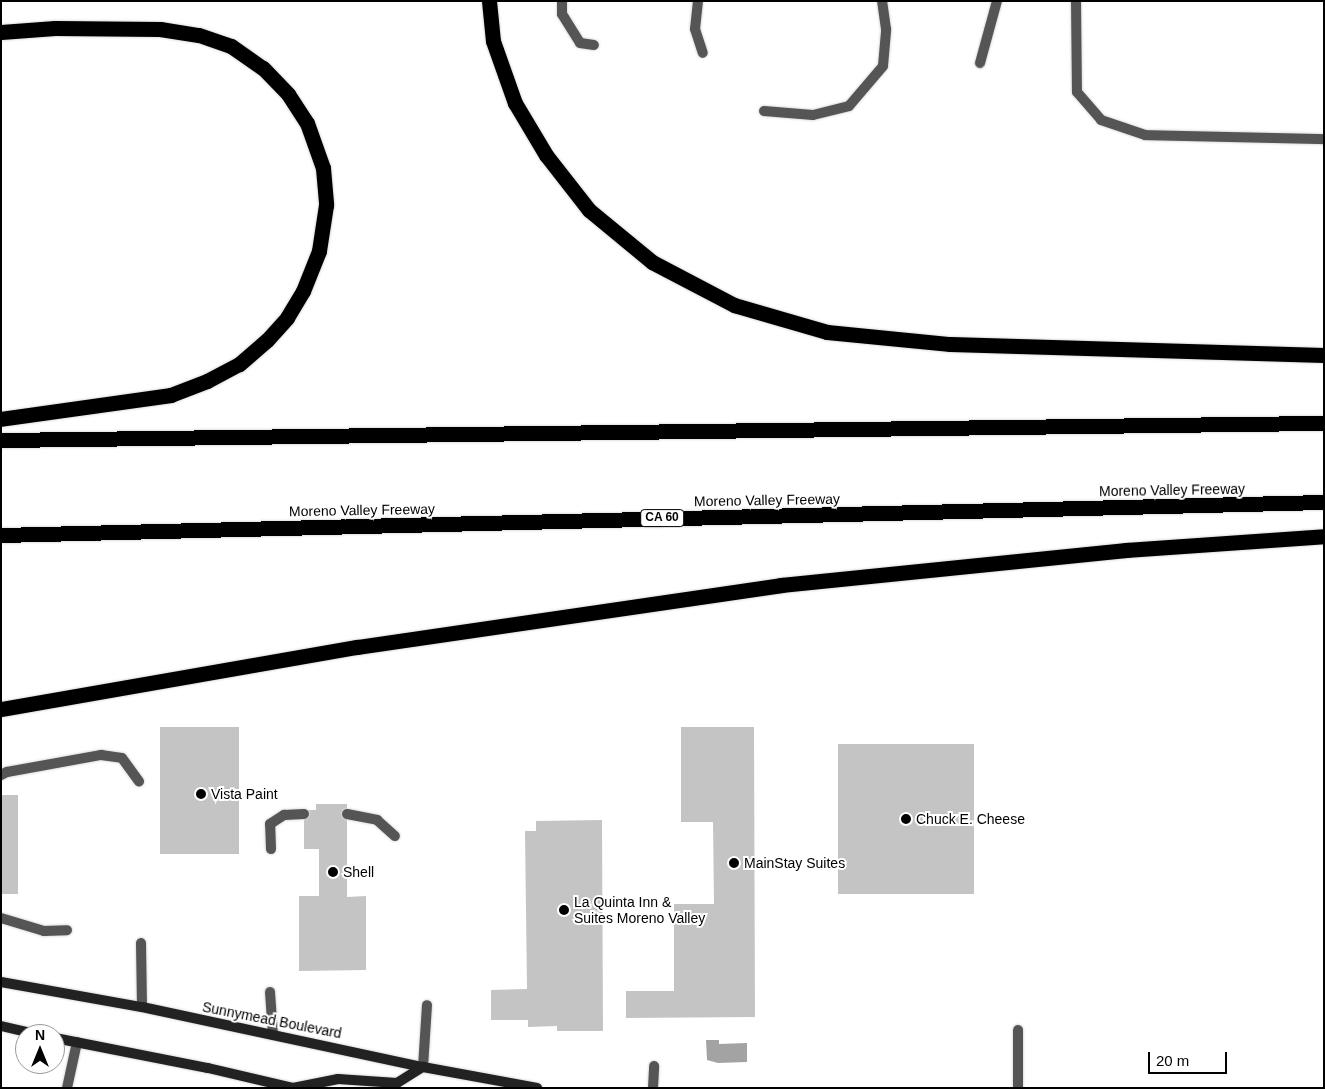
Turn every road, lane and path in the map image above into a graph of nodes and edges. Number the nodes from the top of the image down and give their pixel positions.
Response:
1 (489, 1) edge
2 (562, 1) edge
3 (698, 1) edge
4 (882, 1) edge
5 (997, 1) edge
6 (1076, 1) edge
7 (1, 32) edge
8 (594, 45) dead end
9 (703, 53) dead end
10 (980, 63) dead end
11 (764, 111) dead end
12 (1324, 139) edge
13 (1324, 356) edge
14 (1, 419) edge
15 (1324, 423) edge
16 (1, 440) edge
17 (1324, 502) edge
18 (1, 535) edge
19 (1324, 536) edge
20 (1, 709) edge
21 (1, 775) edge
22 (139, 781) dead end
23 (304, 814) dead end
24 (346, 814) dead end
25 (394, 836) dead end
26 (271, 849) dead end
27 (1, 918) edge
28 (67, 930) dead end
29 (141, 943) dead end
30 (1, 982) edge
31 (270, 992) dead end
32 (427, 1005) dead end
33 (142, 1007) junction
34 (1, 1026) edge
35 (15, 1029) edge
36 (1018, 1030) dead end
37 (273, 1036) junction
38 (65, 1040) edge
39 (77, 1042) junction
40 (654, 1066) dead end
41 (424, 1067) junction
42 (508, 1082) junction
43 (67, 1088) edge
44 (293, 1088) edge
45 (498, 1088) edge
46 (537, 1088) edge
47 (653, 1088) edge
48 (1018, 1088) edge

1 - 13 highway
2 - 8 lane
3 - 9 lane
4 - 11 lane
5 - 10 lane
6 - 12 lane
7 - 14 highway
15 - 16 highway
17 - 18 highway, Moreno Valley Freeway / CA 60
19 - 20 highway
21 - 22 lane
23 - 26 lane
24 - 25 lane
27 - 28 lane
29 - 33 lane
30 - 33 main road, Sunnymead Boulevard
31 - 37 lane
32 - 41 lane
33 - 37 main road, Sunnymead Boulevard
34 - 35 main road
36 - 48 lane
37 - 41 main road, Sunnymead Boulevard
38 - 39 main road
39 - 43 lane
39 - 44 main road
40 - 47 lane
41 - 42 main road, Sunnymead Boulevard
41 - 44 main road
42 - 45 main road
42 - 46 main road, Sunnymead Boulevard

